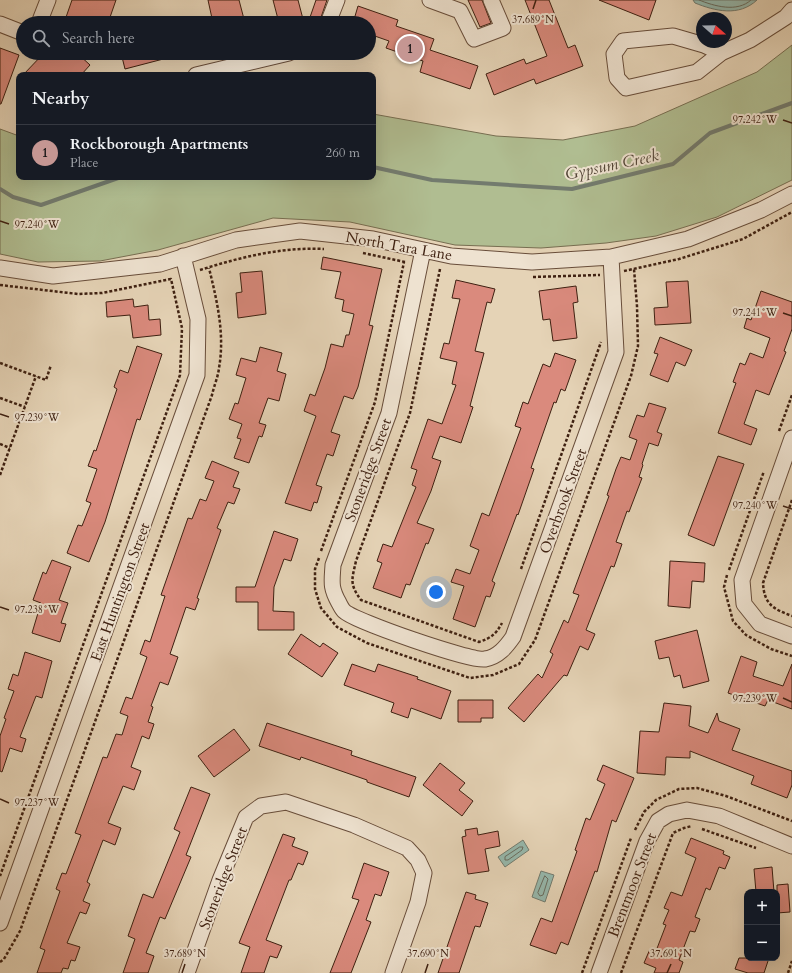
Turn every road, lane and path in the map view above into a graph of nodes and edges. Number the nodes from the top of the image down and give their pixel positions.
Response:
1 (48, 0) edge
2 (337, 0) edge
3 (492, 0) edge
4 (439, 2) edge
5 (792, 10) edge
6 (42, 16) edge
7 (331, 16) edge
8 (0, 24) edge
9 (16, 30) edge
10 (721, 53) junction
11 (259, 60) edge
12 (209, 72) edge
13 (792, 194) edge
14 (423, 250) junction
15 (183, 256) junction
16 (610, 257) junction
17 (404, 262) dead end
18 (0, 268) edge
19 (209, 268) dead end
20 (440, 269) dead end
21 (634, 269) dead end
22 (598, 276) dead end
23 (599, 283) dead end
24 (0, 286) edge
25 (601, 341) dead end
26 (0, 362) edge
27 (51, 365) dead end
28 (36, 376) junction
29 (0, 398) edge
30 (25, 407) junction
31 (792, 438) edge
32 (0, 444) edge
33 (10, 448) junction
34 (0, 475) edge
35 (792, 500) edge
36 (519, 575) dead end
37 (792, 616) edge
38 (504, 618) dead end
39 (792, 636) edge
40 (416, 640) joint
41 (792, 821) edge
42 (792, 846) edge
43 (762, 850) dead end
44 (0, 876) edge
45 (0, 923) edge
46 (792, 961) edge
47 (0, 962) edge
48 (187, 973) edge
49 (393, 973) edge
50 (582, 973) edge
51 (599, 973) edge
52 (621, 973) edge
53 (788, 973) edge

1 - 6 street
2 - 7 street
3 - 4 street
5 - 10 street
8 - 9 street
10 - 10 street
11 - 12 street
13 - 16 street, North Tara Lane
14 - 15 street, North Tara Lane
14 - 16 street, North Tara Lane
14 - 40 street, Stoneridge Street
15 - 18 street, North Tara Lane
15 - 45 street, East Huntington Street
16 - 40 street, Overbrook Street
17 - 21 path
19 - 47 path
20 - 38 path
22 - 23 path
24 - 44 path
25 - 36 path
26 - 28 path
27 - 28 path
28 - 30 path
29 - 30 path
30 - 33 path
31 - 39 street
32 - 33 path
33 - 34 path
35 - 37 path
41 - 50 path
42 - 51 street, Brentmoor Street
43 - 52 path
46 - 53 path
48 - 49 street, Stoneridge Street

